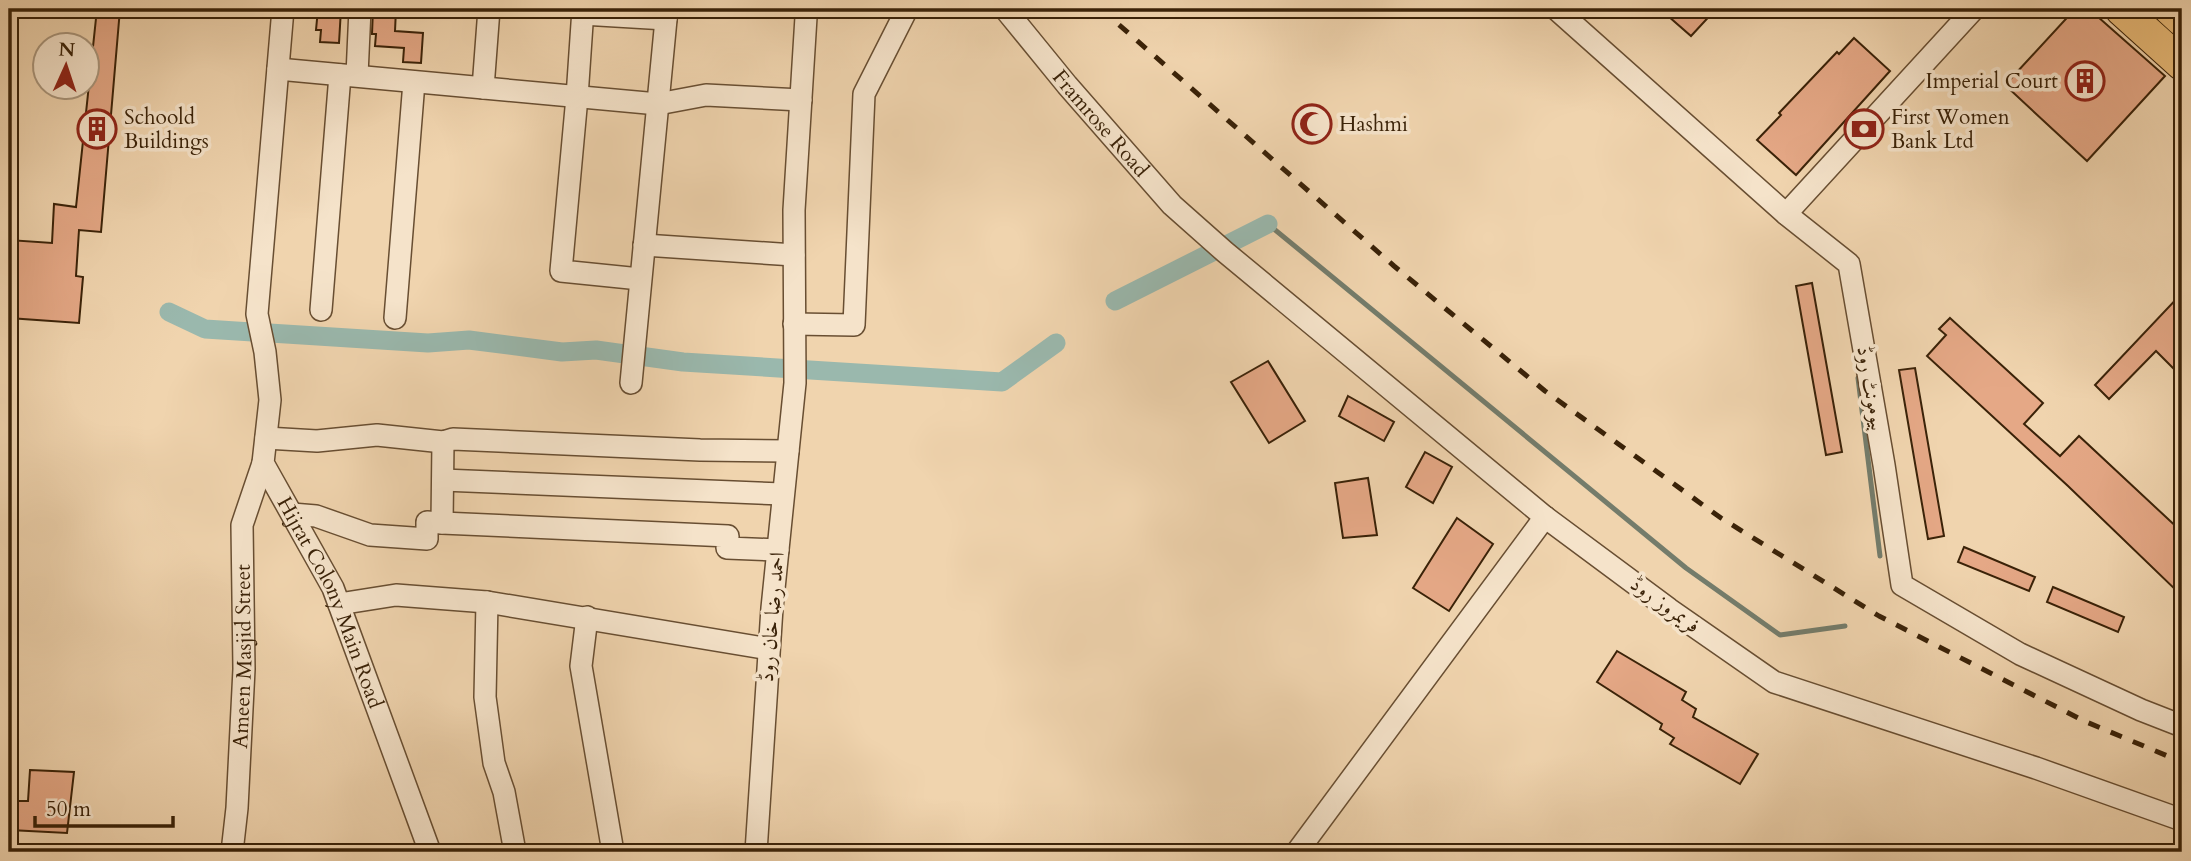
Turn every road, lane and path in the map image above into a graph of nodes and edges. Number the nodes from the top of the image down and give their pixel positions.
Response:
1 (283, 9) edge
2 (360, 9) edge
3 (489, 9) edge
4 (804, 9) edge
5 (907, 9) edge
6 (1004, 9) edge
7 (1556, 9) edge
8 (1974, 9) edge
9 (2121, 9) edge
10 (2170, 9) edge
11 (582, 12) edge
12 (666, 14) edge
13 (2182, 20) edge
14 (2182, 64) edge
15 (278, 69) junction
16 (348, 75) junction
17 (414, 82) junction
18 (483, 88) junction
19 (577, 97) junction
20 (801, 100) junction
21 (658, 104) junction
22 (1786, 214) junction
23 (643, 245) junction
24 (1225, 252) joint
25 (794, 255) junction
26 (640, 279) junction
27 (321, 310) dead end
28 (395, 318) dead end
29 (794, 324) junction
30 (631, 383) dead end
31 (266, 438) junction
32 (443, 442) junction
33 (788, 451) junction
34 (263, 463) junction
35 (443, 480) junction
36 (783, 494) junction
37 (292, 514) junction
38 (1545, 517) junction
39 (442, 523) junction
40 (778, 550) junction
41 (487, 602) junction
42 (339, 604) junction
43 (587, 617) junction
44 (769, 649) junction
45 (2182, 726) edge
46 (2182, 820) edge
47 (232, 852) edge
48 (430, 852) edge
49 (515, 852) edge
50 (613, 852) edge
51 (756, 852) edge
52 (1297, 852) edge

1 - 15 street
2 - 16 street
3 - 18 street
4 - 20 street, احمد رضا خان روڈ
5 - 29 street
6 - 24 street, Framrose Road
7 - 22 street, بیومونٹ روڈ
8 - 22 street
9 - 14 main road
10 - 13 main road
11 - 12 street
11 - 19 street
12 - 21 street
15 - 16 street
15 - 31 street
16 - 17 street
16 - 27 street
17 - 18 street
17 - 28 street
18 - 19 street
19 - 21 street
19 - 26 street
20 - 21 street
20 - 25 street, احمد رضا خان روڈ
21 - 23 street
22 - 45 street, بیومونٹ روڈ
23 - 25 street
23 - 26 street
24 - 38 street, فریمروز روڈ
25 - 29 street, احمد رضا خان روڈ
26 - 30 street
29 - 33 street, احمد رضا خان روڈ
31 - 32 street
31 - 34 street
32 - 33 street
32 - 35 street
33 - 36 street, احمد رضا خان روڈ
34 - 37 street, Hijrat Colony Main Road
34 - 47 street, Ameen Masjid Street
35 - 36 street
35 - 39 street
36 - 40 street, احمد رضا خان روڈ
37 - 39 street
37 - 42 street, Hijrat Colony Main Road
38 - 46 street, فریمروز روڈ
38 - 52 street
39 - 40 street
40 - 44 street, احمد رضا خان روڈ
41 - 42 street
41 - 43 street
41 - 49 street
42 - 48 street, Hijrat Colony Main Road
43 - 44 street
43 - 50 street
44 - 51 street, احمد رضا خان روڈ

